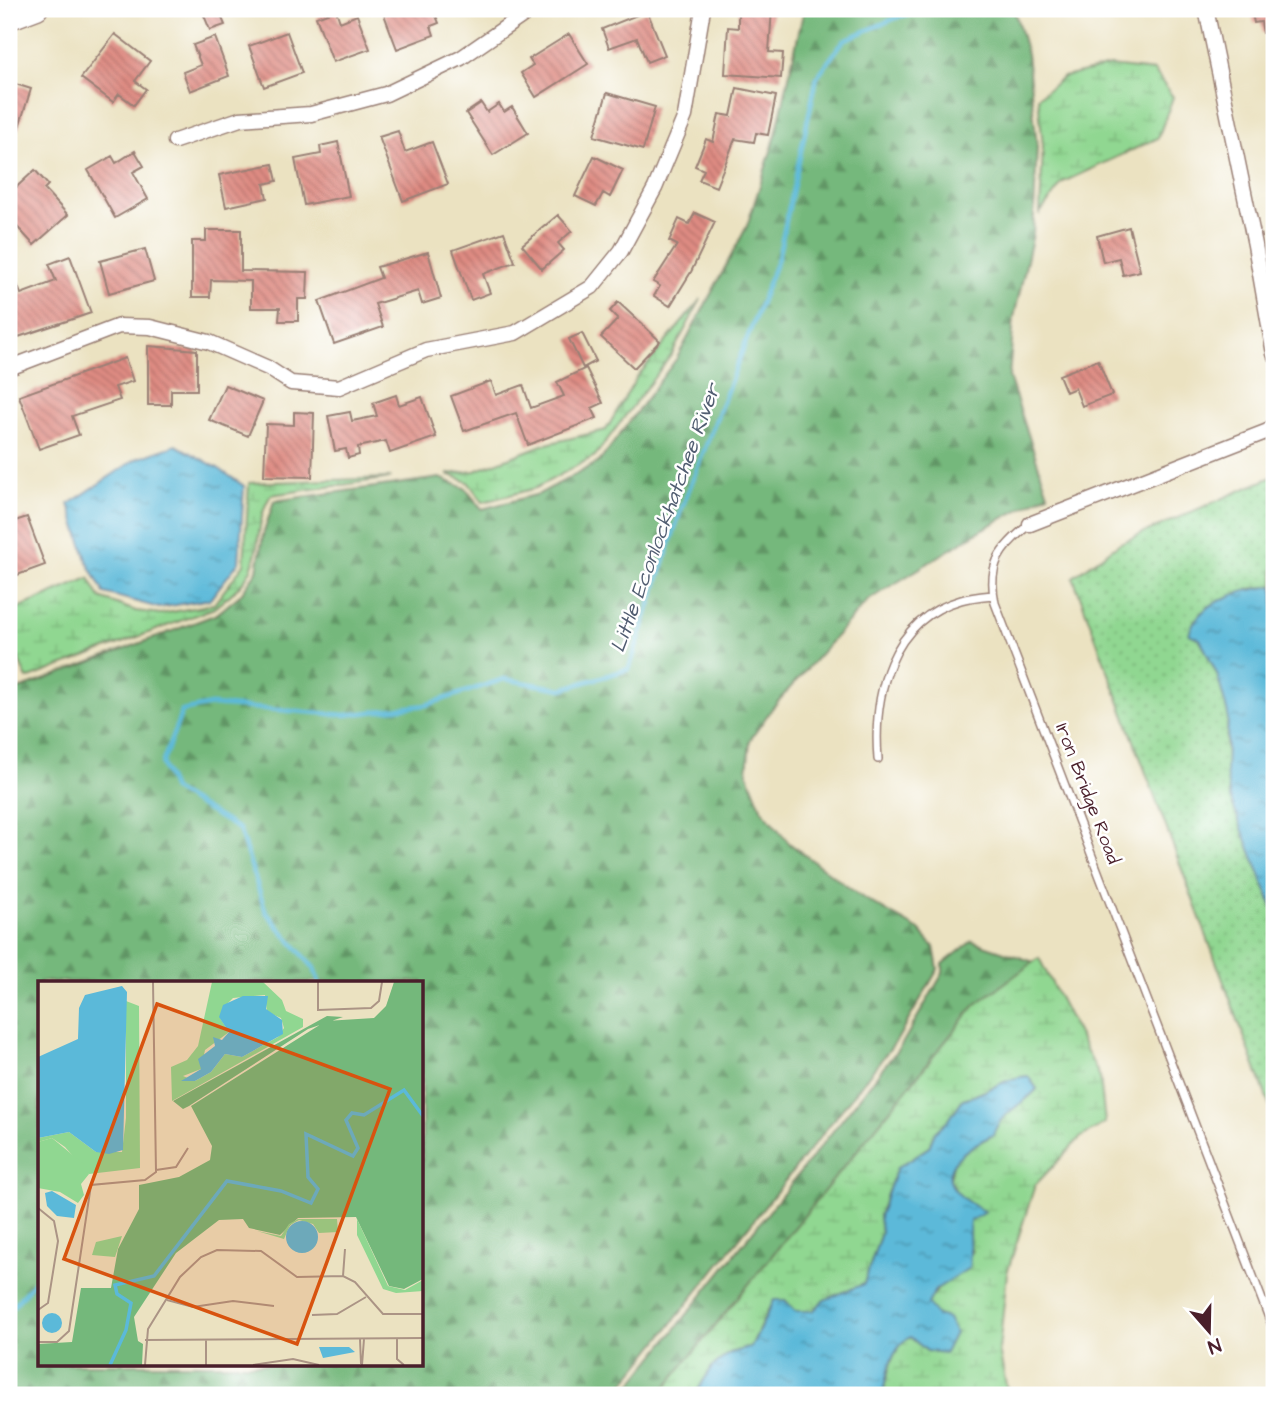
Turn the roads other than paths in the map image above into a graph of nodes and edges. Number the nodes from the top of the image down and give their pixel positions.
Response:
1 (38, 9) edge
2 (532, 9) edge
3 (703, 9) edge
4 (1206, 9) edge
5 (9, 20) edge
6 (175, 141) dead end
7 (1274, 355) edge
8 (9, 368) edge
9 (1274, 425) edge
10 (1030, 524) joint
11 (993, 595) junction
12 (878, 759) dead end
13 (1274, 1331) edge

1 - 5 street
2 - 6 street
3 - 8 street
4 - 7 street
9 - 10 street, Iron Bridge Road
10 - 11 lane, Iron Bridge Road
11 - 12 lane
11 - 13 lane, Iron Bridge Road

